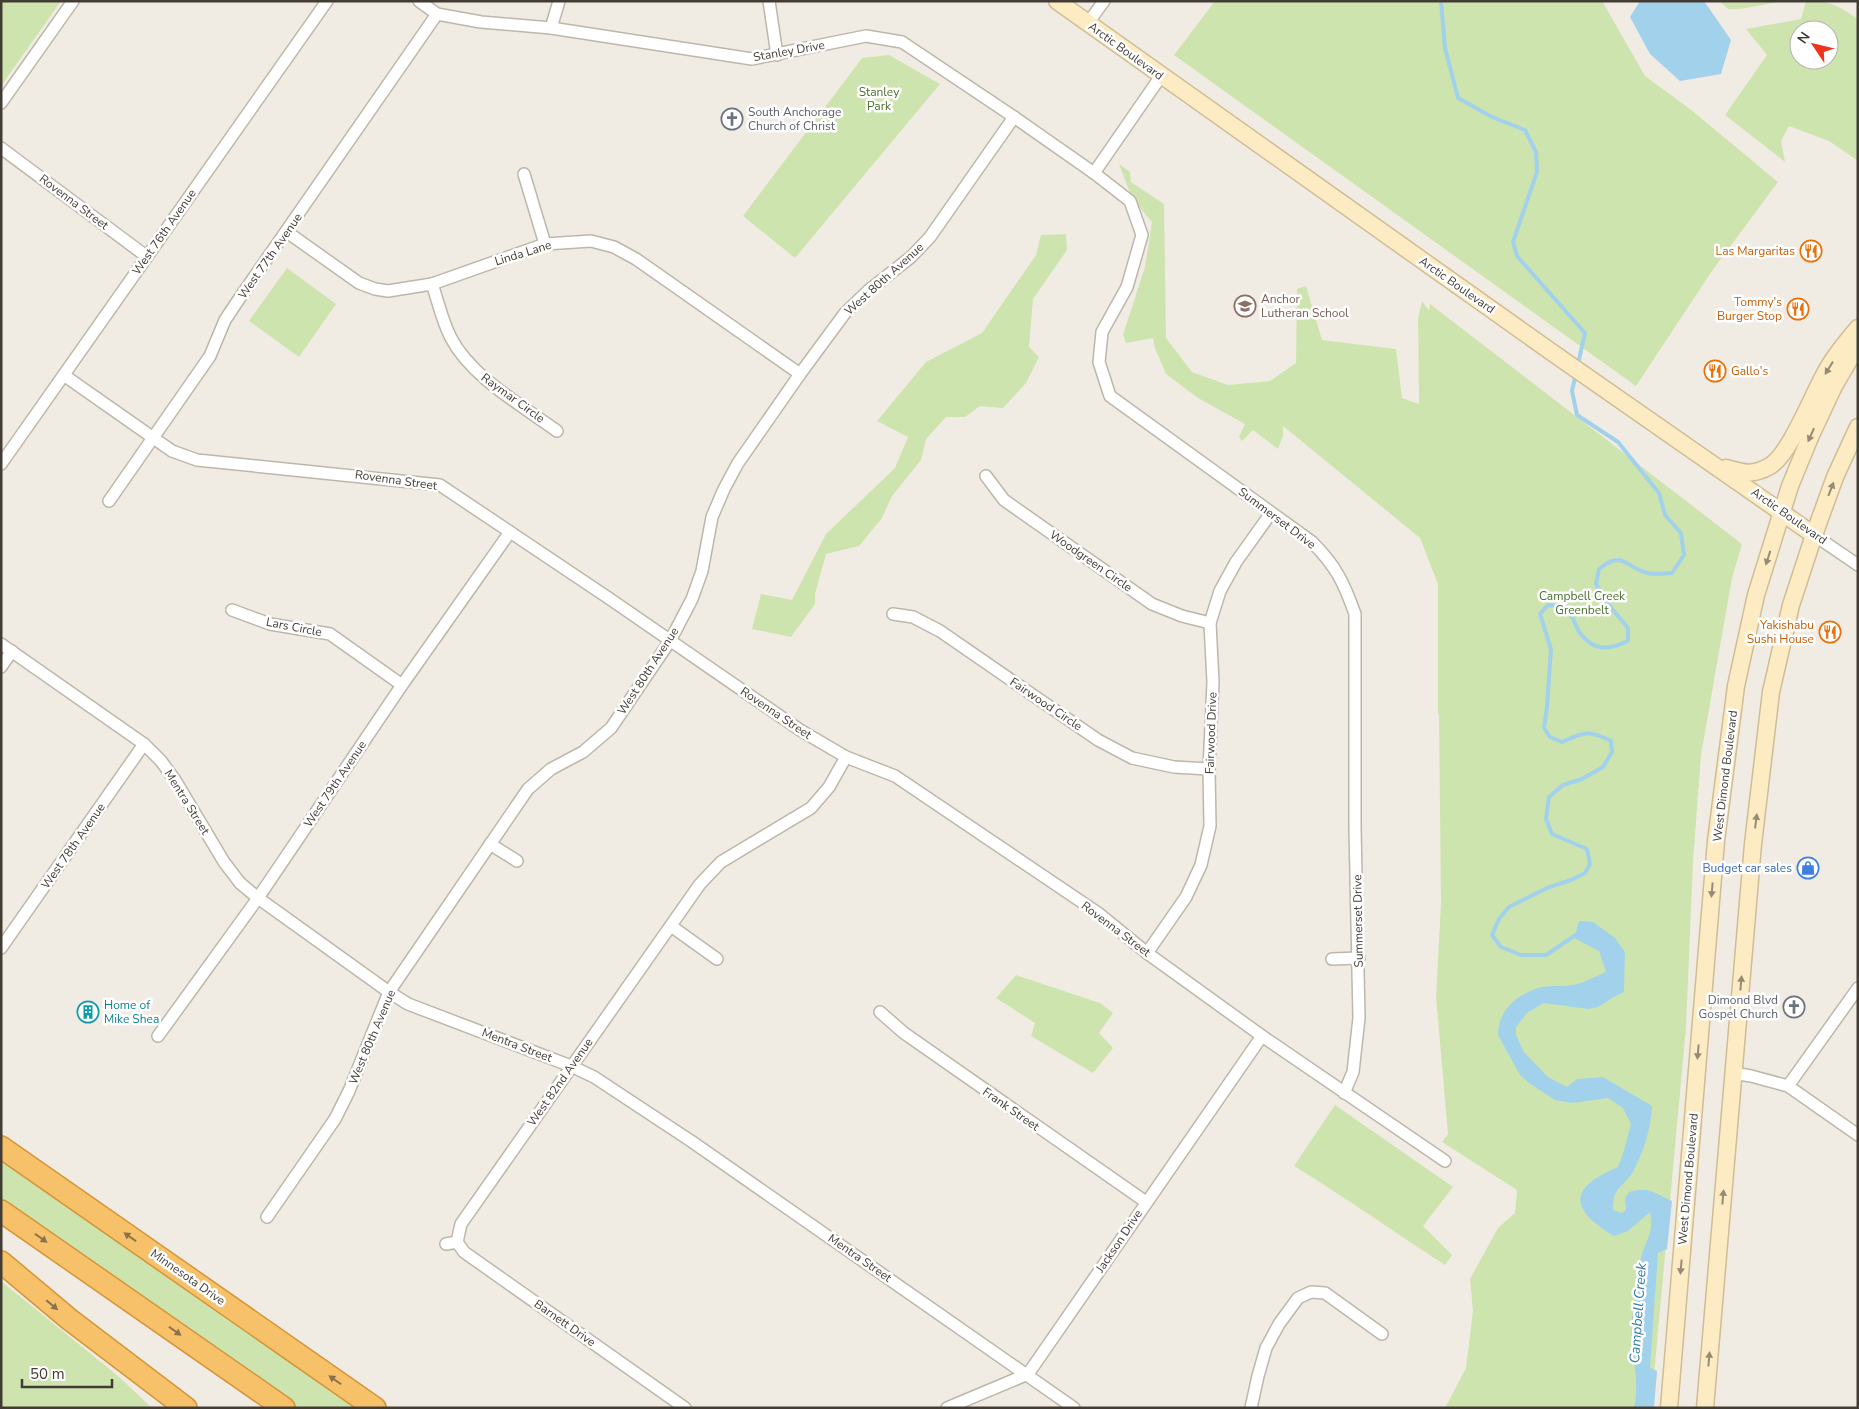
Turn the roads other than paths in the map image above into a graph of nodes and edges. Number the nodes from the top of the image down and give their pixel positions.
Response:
1 (73, 1) edge
2 (327, 1) edge
3 (419, 1) edge
4 (559, 1) edge
5 (769, 1) edge
6 (1057, 1) edge
7 (1104, 1) edge
8 (437, 14) junction
9 (1088, 24) junction
10 (551, 28) junction
11 (777, 55) junction
12 (1161, 76) junction
13 (1, 103) edge
14 (1014, 117) junction
15 (1, 148) edge
16 (1094, 173) junction
17 (524, 174) dead end
18 (287, 232) junction
19 (545, 244) junction
20 (146, 256) junction
21 (432, 284) junction
22 (1858, 328) edge
23 (1858, 345) edge
24 (800, 374) junction
25 (64, 376) junction
26 (1858, 427) edge
27 (557, 431) dead end
28 (153, 437) junction
29 (1, 464) edge
30 (1716, 465) junction
31 (986, 476) dead end
32 (108, 500) dead end
33 (1782, 512) junction
34 (1271, 513) junction
35 (510, 532) junction
36 (1814, 535) junction
37 (1858, 565) edge
38 (232, 610) dead end
39 (893, 614) dead end
40 (1210, 623) junction
41 (670, 641) junction
42 (1, 644) edge
43 (12, 651) junction
44 (1, 667) edge
45 (402, 685) junction
46 (144, 744) junction
47 (846, 756) junction
48 (1209, 769) junction
49 (490, 844) junction
50 (517, 861) dead end
51 (258, 898) junction
52 (670, 926) junction
53 (1, 948) edge
54 (1147, 953) junction
55 (1359, 958) junction
56 (717, 959) dead end
57 (1332, 959) dead end
58 (1858, 988) edge
59 (389, 992) junction
60 (880, 1012) dead end
61 (158, 1036) dead end
62 (1262, 1036) junction
63 (572, 1066) junction
64 (1733, 1073) junction
65 (1788, 1086) junction
66 (1344, 1093) junction
67 (1858, 1135) edge
68 (1, 1147) edge
69 (1445, 1161) dead end
70 (1146, 1202) junction
71 (1, 1211) edge
72 (267, 1217) dead end
73 (452, 1243) joint
74 (1, 1262) edge
75 (1382, 1334) dead end
76 (1028, 1374) junction
77 (186, 1408) edge
78 (284, 1408) edge
79 (375, 1408) edge
80 (685, 1408) edge
81 (948, 1408) edge
82 (1074, 1408) edge
83 (1252, 1408) edge
84 (1669, 1408) edge
85 (1705, 1408) edge

1 - 13 street
2 - 20 street, West 76th Avenue
3 - 8 street, Stanley Drive
4 - 10 street
5 - 11 street
6 - 9 main road, Arctic Boulevard
7 - 9 street
8 - 10 street, Stanley Drive
8 - 18 street, West 77th Avenue
9 - 12 main road, Arctic Boulevard
10 - 11 street, Stanley Drive
11 - 14 street, Stanley Drive
12 - 16 street
12 - 30 main road, Arctic Boulevard
14 - 16 street, Stanley Drive
14 - 24 street, West 80th Avenue
15 - 20 street, Rovenna Street
16 - 34 street, Summerset Drive
17 - 19 street
18 - 21 street, Linda Lane
18 - 28 street, West 77th Avenue
19 - 21 street, Linda Lane
19 - 24 street, Linda Lane
20 - 25 street, West 76th Avenue
21 - 27 street, Raymar Circle
22 -> 30 main road
23 -> 33 main road, West Dimond Boulevard
24 - 41 street, West 80th Avenue
25 - 28 street, Rovenna Street
25 - 29 street, West 76th Avenue
36 -> 26 main road
28 - 32 street, West 77th Avenue
28 - 35 street, Rovenna Street
30 - 33 main road, Arctic Boulevard
31 - 40 street, Woodgreen Circle
33 - 36 main road, Arctic Boulevard
33 -> 84 main road, West Dimond Boulevard
34 - 40 street, Fairwood Drive
34 - 55 street, Summerset Drive
35 - 41 street, Rovenna Street
35 - 45 street, West 79th Avenue
36 - 37 street, Arctic Boulevard
64 -> 36 main road
38 - 45 street, Lars Circle
39 - 48 street, Fairwood Circle
40 - 48 street, Fairwood Drive
41 - 47 street, Rovenna Street
41 - 49 street, West 80th Avenue
42 - 43 street, Mentra Street
43 - 44 street
43 - 46 street, Mentra Street
45 - 51 street, West 79th Avenue
46 - 51 street, Mentra Street
46 - 53 street, West 78th Avenue
47 - 52 street, West 82nd Avenue
47 - 54 street, Rovenna Street
48 - 54 street, Fairwood Drive
49 - 50 street
49 - 59 street, West 80th Avenue
51 - 59 street, Mentra Street
51 - 61 street, West 79th Avenue
52 - 56 street
52 - 63 street, West 82nd Avenue
54 - 62 street, Rovenna Street
55 - 57 street
55 - 66 street, Summerset Drive
58 - 65 street
59 - 63 street, Mentra Street
59 - 72 street, West 80th Avenue
60 - 70 street, Frank Street
62 - 66 street, Rovenna Street
62 - 70 street, Jackson Drive
63 - 73 street, West 82nd Avenue
63 - 76 street, Mentra Street
64 - 65 street
85 -> 64 main road
65 - 67 street
66 - 69 street, Rovenna Street
79 -> 68 highway, Minnesota Drive
70 - 76 street, Jackson Drive
71 -> 78 highway
73 - 80 street, Barnett Drive
74 -> 77 highway
75 - 83 street
76 - 81 street
76 - 82 street, Mentra Street

